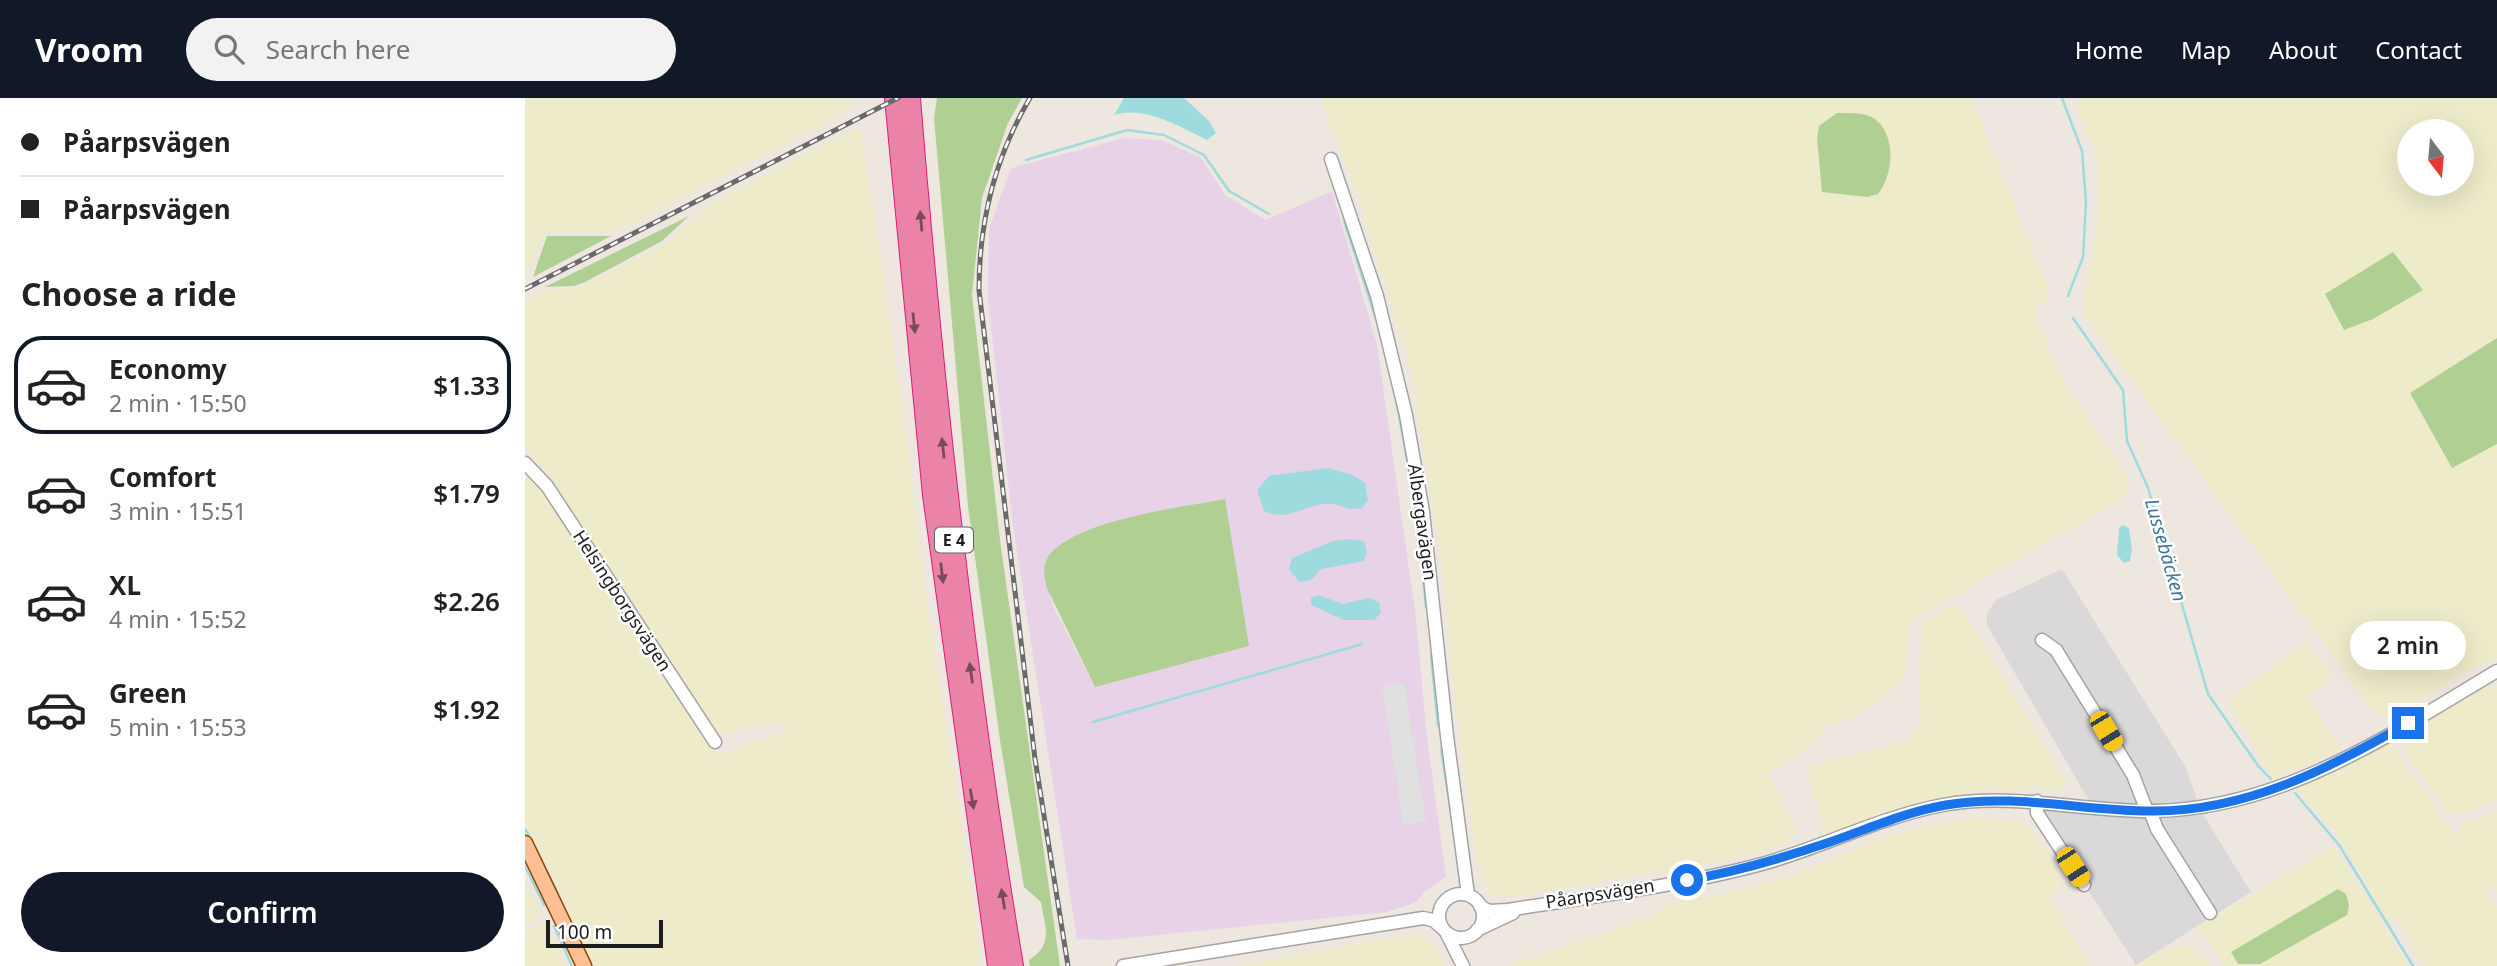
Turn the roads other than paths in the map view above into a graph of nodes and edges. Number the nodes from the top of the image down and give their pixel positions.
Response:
1 (894, 98) edge
2 (911, 98) edge
3 (1331, 159) dead end
4 (525, 463) edge
5 (2042, 640) dead end
6 (2497, 671) edge
7 (715, 742) dead end
8 (2037, 801) junction
9 (2148, 811) junction
10 (525, 843) edge
11 (2084, 885) dead end
12 (1468, 895) junction
13 (1447, 899) junction
14 (1480, 906) junction
15 (1529, 907) junction
16 (2210, 913) dead end
17 (1400, 921) junction
18 (1444, 930) junction
19 (1474, 933) junction
20 (584, 966) edge
21 (997, 966) edge
22 (1014, 966) edge
23 (1123, 966) edge
24 (1463, 966) edge
25 (1469, 966) edge

1 -> 21 highway, E 4
22 -> 2 highway, E 4
3 - 12 street, Albergavägen
4 - 7 street, Helsingborgsvägen
5 - 9 street
6 - 9 street, Påarpsvägen
8 - 9 street, Påarpsvägen
8 - 11 street
8 - 15 street, Påarpsvägen
9 - 16 street
10 - 20 main road
12 - 13 street
12 - 14 street
13 - 17 street
13 - 18 street
14 - 15 street, Påarpsvägen
14 - 19 street
15 - 19 street, Påarpsvägen
17 - 18 street
17 - 23 street
18 - 19 street
18 - 24 street
19 - 25 street

